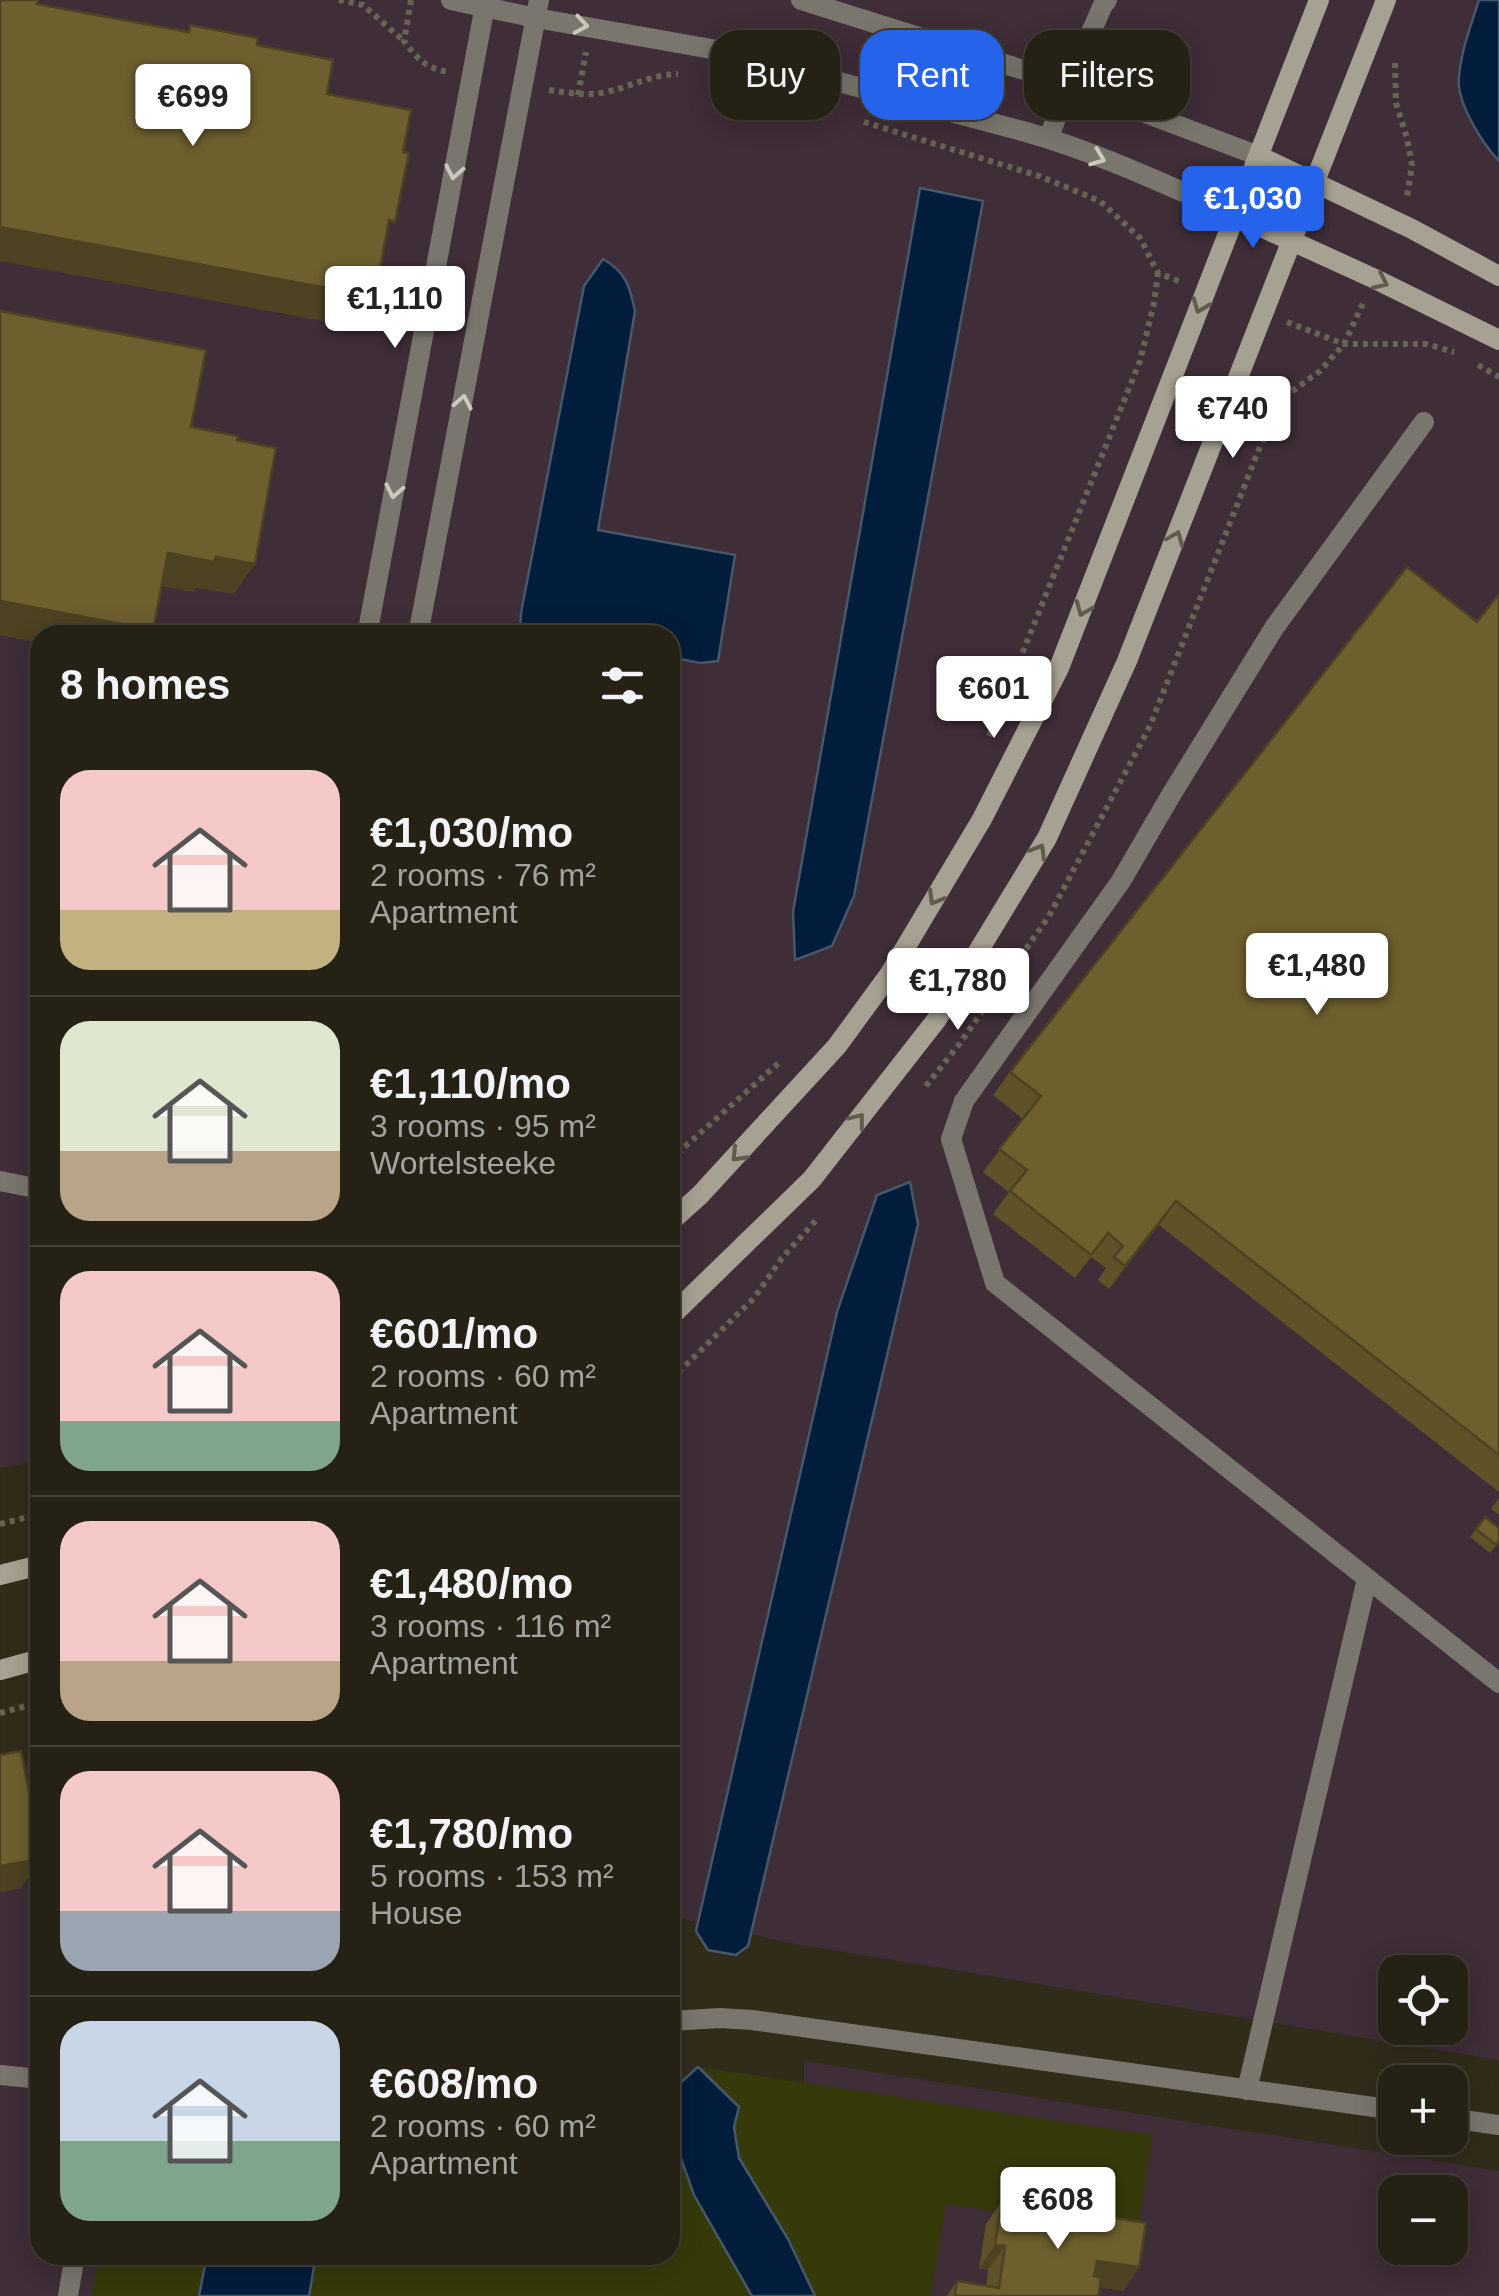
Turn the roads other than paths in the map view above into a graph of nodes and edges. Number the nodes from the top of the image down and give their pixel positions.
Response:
1 (451, 0) edge
2 (801, 0) edge
3 (1107, 0) edge
4 (1319, 0) edge
5 (1386, 0) edge
6 (486, 4) edge
7 (537, 9) edge
8 (1092, 30) edge
9 (1024, 70) edge
10 (1055, 120) edge
11 (1164, 120) edge
12 (1048, 138) junction
13 (1259, 156) junction
14 (1314, 182) junction
15 (1235, 215) junction
16 (1292, 242) junction
17 (1499, 276) edge
18 (1499, 340) edge
19 (1424, 422) dead end
20 (369, 625) edge
21 (420, 625) edge
22 (0, 1181) edge
23 (30, 1187) edge
24 (680, 1213) edge
25 (680, 1307) edge
26 (30, 1567) edge
27 (0, 1575) edge
28 (1368, 1579) junction
29 (30, 1662) edge
30 (0, 1670) edge
31 (1499, 1684) edge
32 (680, 2020) edge
33 (0, 2075) edge
34 (30, 2077) edge
35 (1248, 2090) junction
36 (1378, 2108) edge
37 (1468, 2120) edge
38 (1499, 2124) edge
39 (74, 2265) edge
40 (68, 2296) edge

1 - 6 street
2 - 9 street
3 - 8 street
4 - 13 street
5 - 14 street
6 - 7 street
6 -> 20 street
7 -> 12 street
21 -> 7 street
10 - 12 street
11 - 13 street
12 -> 15 street
13 - 14 street
13 - 15 street
14 - 16 street
14 - 17 street
15 - 16 street
15 -> 24 street
16 -> 18 street
25 -> 16 street
19 - 28 street
22 - 23 street
26 - 27 street
28 - 31 street
28 - 35 street
29 - 30 street
32 - 35 street
33 - 34 street
35 - 36 street
37 - 38 street
39 - 40 street

